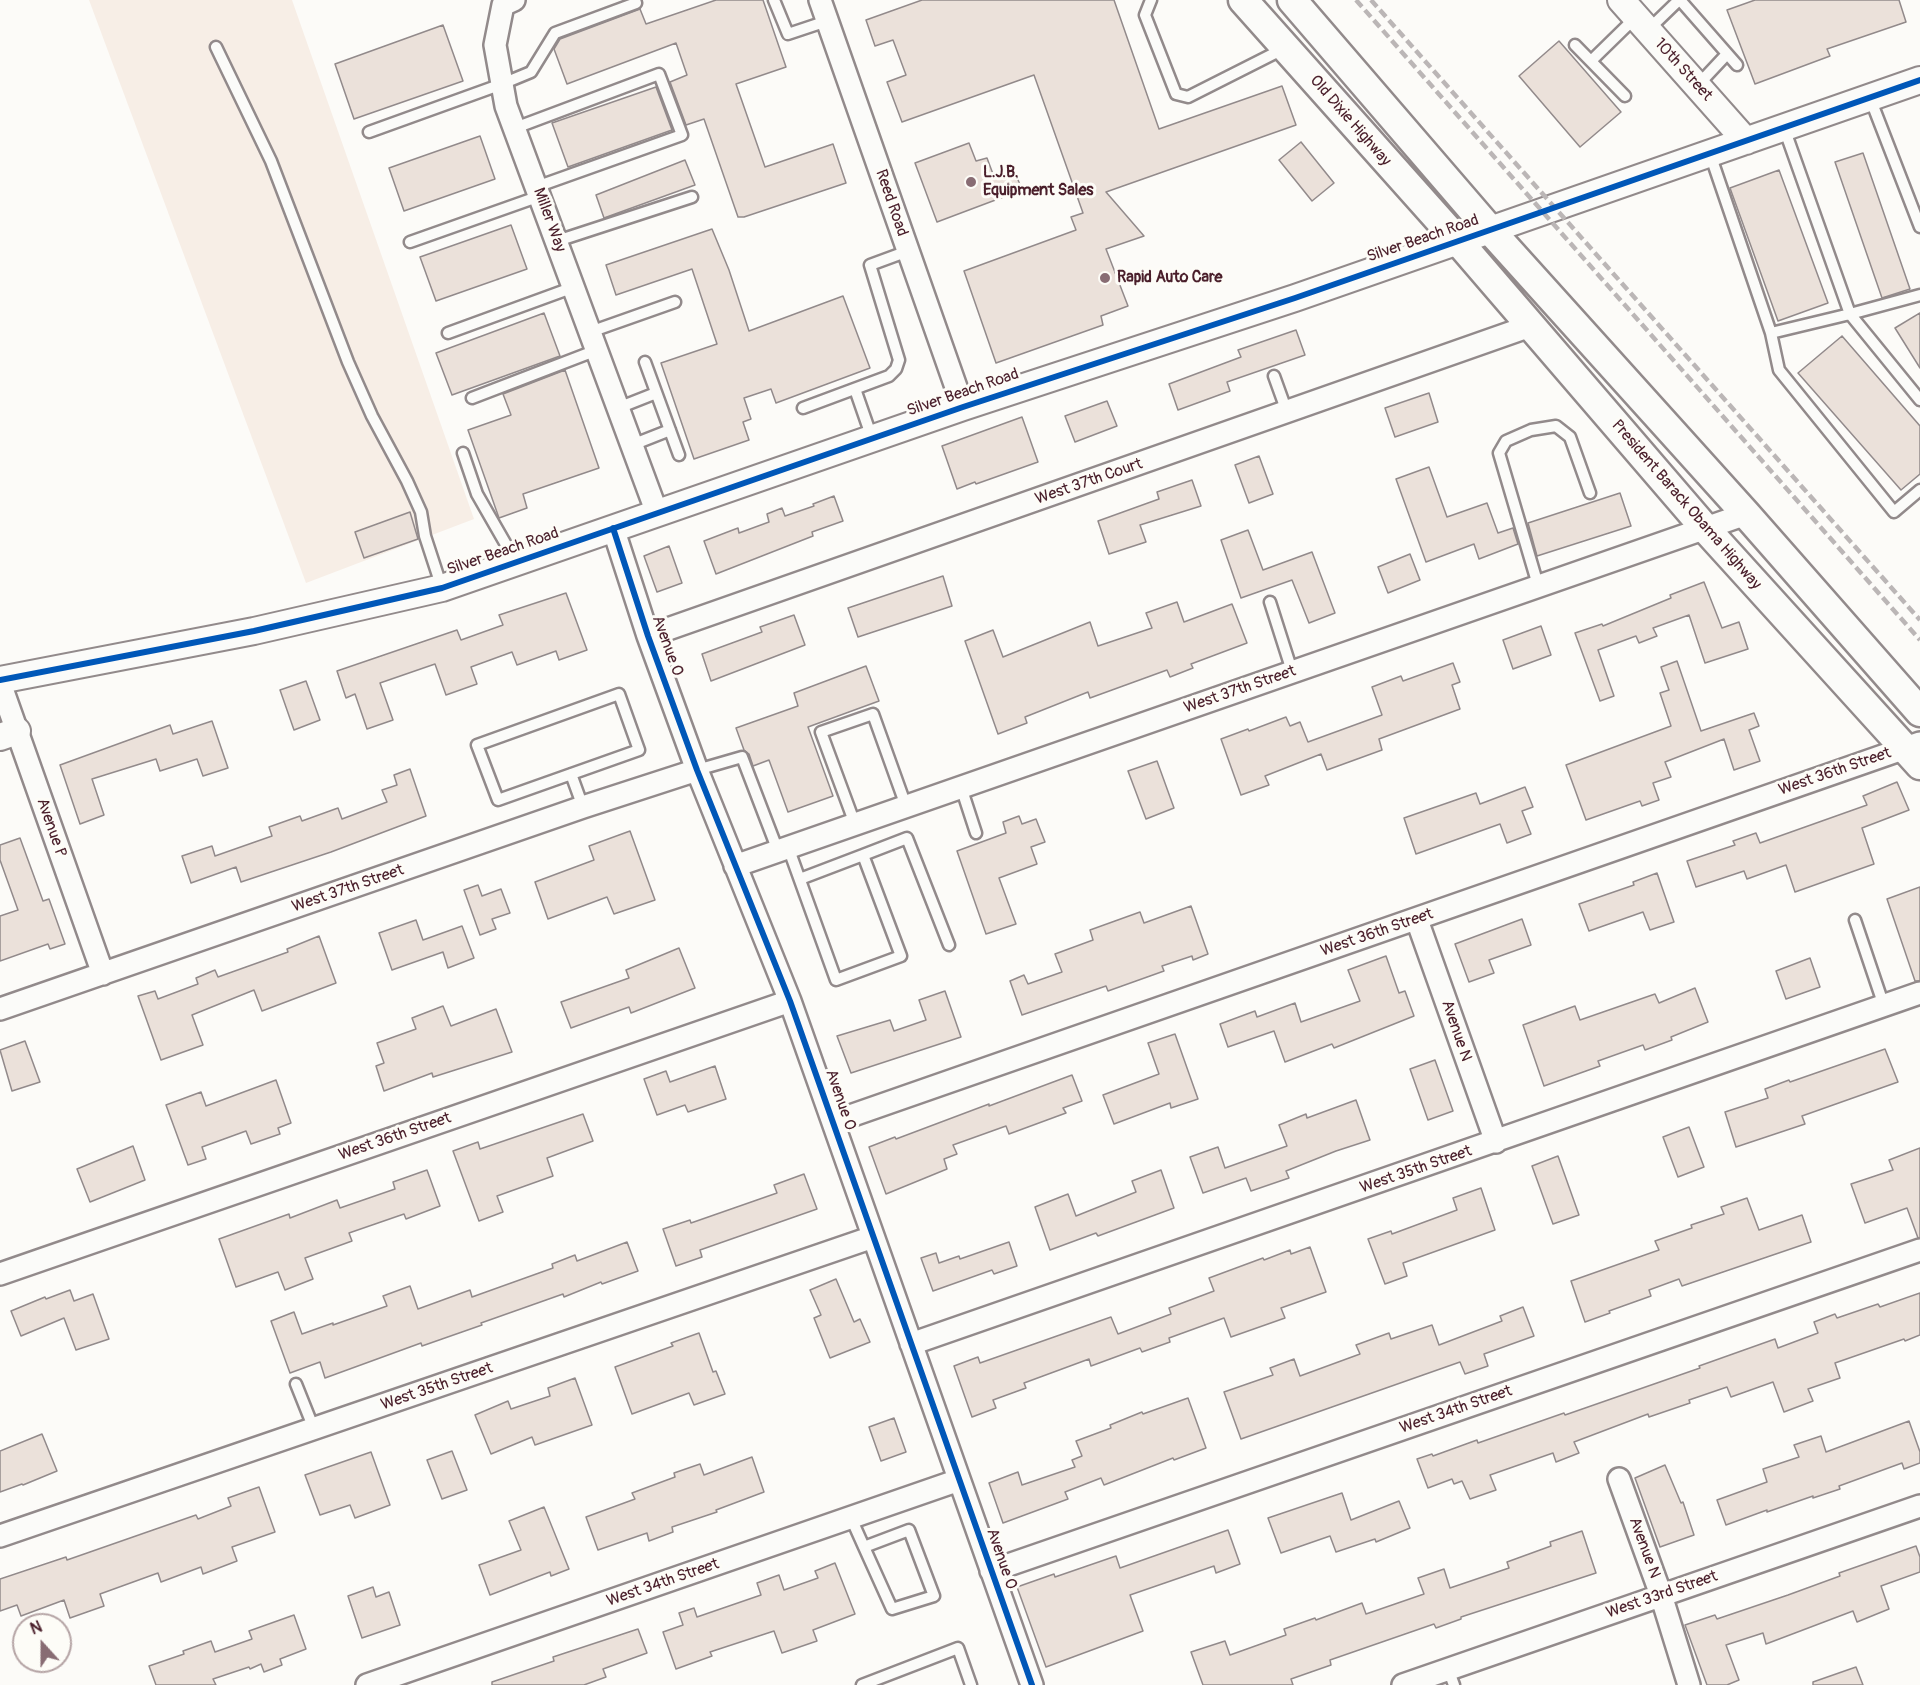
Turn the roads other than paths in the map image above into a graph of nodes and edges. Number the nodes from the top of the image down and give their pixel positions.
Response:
1 (635, 0) edge
2 (774, 0) edge
3 (820, 0) edge
4 (1150, 0) edge
5 (1244, 0) edge
6 (1292, 0) edge
7 (1680, 0) edge
8 (508, 3) edge
9 (1635, 16) edge
10 (827, 21) junction
11 (1575, 45) dead end
12 (216, 47) dead end
13 (1285, 47) junction
14 (1727, 54) junction
15 (1591, 61) junction
16 (1737, 64) dead end
17 (1920, 80) edge
18 (502, 84) junction
19 (1697, 86) junction
20 (1625, 96) dead end
21 (1869, 98) junction
22 (514, 128) junction
23 (1784, 128) junction
24 (369, 132) dead end
25 (1746, 141) junction
26 (1710, 154) junction
27 (538, 192) junction
28 (692, 197) dead end
29 (1920, 227) edge
30 (1490, 230) junction
31 (1458, 241) junction
32 (410, 242) dead end
33 (557, 242) junction
34 (908, 251) junction
35 (574, 287) junction
36 (1920, 295) edge
37 (675, 302) dead end
38 (1850, 314) junction
39 (1530, 326) junction
40 (448, 333) dead end
41 (1771, 333) junction
42 (593, 341) junction
43 (645, 362) dead end
44 (1274, 376) dead end
45 (855, 389) junction
46 (657, 393) junction
47 (472, 398) dead end
48 (1920, 400) edge
49 (963, 407) junction
50 (618, 408) junction
51 (803, 408) dead end
52 (1287, 412) junction
53 (670, 430) junction
54 (629, 438) junction
55 (872, 438) junction
56 (463, 453) dead end
57 (679, 455) dead end
58 (1920, 490) edge
59 (1590, 493) dead end
60 (657, 513) junction
61 (1746, 514) junction
62 (613, 528) junction
63 (1704, 528) junction
64 (516, 562) junction
65 (1538, 585) junction
66 (442, 588) junction
67 (1270, 602) dead end
68 (648, 636) junction
69 (1292, 671) junction
70 (0, 682) edge
71 (1920, 712) edge
72 (8, 734) edge
73 (1915, 752) edge
74 (698, 770) junction
75 (571, 774) junction
76 (961, 787) junction
77 (906, 806) junction
78 (583, 807) junction
79 (855, 824) junction
80 (976, 833) dead end
81 (783, 849) junction
82 (862, 855) junction
83 (735, 866) junction
84 (800, 879) junction
85 (1417, 920) junction
86 (1855, 920) dead end
87 (949, 945) dead end
88 (103, 974) junction
89 (1920, 993) edge
90 (790, 1001) junction
91 (1884, 1006) junction
92 (0, 1009) edge
93 (833, 1122) junction
94 (1496, 1142) junction
95 (873, 1237) junction
96 (1920, 1250) edge
97 (0, 1274) edge
98 (911, 1344) junction
99 (296, 1384) dead end
100 (314, 1429) junction
101 (1619, 1479) dead end
102 (959, 1480) junction
103 (1920, 1506) edge
104 (851, 1518) junction
105 (0, 1536) edge
106 (864, 1547) junction
107 (991, 1570) junction
108 (1661, 1596) junction
109 (1451, 1677) edge
110 (367, 1685) edge
111 (862, 1685) edge
112 (971, 1685) edge
113 (1032, 1685) edge
114 (1403, 1685) edge
115 (1689, 1685) edge

1 - 18 lane
2 - 10 lane
3 - 10 street, Reed Road
4 - 13 lane
5 - 13 main road, Old Dixie Highway
6 - 30 main road
7 - 9 lane
7 - 14 lane
8 - 18 street, Miller Way
9 - 15 lane
9 - 19 street, 10th Street
10 - 34 street, Reed Road
11 - 15 lane
12 - 66 lane
13 - 31 main road, Old Dixie Highway
14 - 16 lane
14 - 19 lane
15 - 20 lane
17 - 21 street, Silver Beach Road
18 - 22 street, Miller Way
18 - 24 lane
19 - 25 street, 10th Street
21 - 23 street, Silver Beach Road
21 - 29 lane
22 - 27 street, Miller Way
22 - 27 lane
23 - 25 street, Silver Beach Road
23 - 38 lane
25 - 26 street, Silver Beach Road
26 - 30 street, Silver Beach Road
26 - 41 lane
27 - 32 lane
27 - 33 street, Miller Way
28 - 33 lane
30 - 31 street, Silver Beach Road
30 - 61 main road
31 - 39 main road, President Barack Obama Highway
31 - 49 street, Silver Beach Road
33 - 35 street, Miller Way
34 - 45 lane
34 - 49 street, Reed Road
35 - 40 lane
35 - 42 street, Miller Way
36 - 38 lane
37 - 42 lane
38 - 41 lane
38 - 48 lane
39 - 52 street, West 37th Court
39 - 63 main road, President Barack Obama Highway
41 - 58 lane
42 - 47 lane
42 - 50 street, Miller Way
43 - 46 lane
44 - 52 lane
45 - 51 lane
45 - 55 lane
46 - 50 lane
46 - 53 lane
49 - 55 street, Silver Beach Road
50 - 54 street, Miller Way
52 - 68 street, West 37th Court
53 - 54 lane
53 - 57 lane
54 - 60 street
55 - 60 street, Silver Beach Road
56 - 64 lane
59 - 65 lane
60 - 62 street, Silver Beach Road
61 - 63 street, West 37th Street
61 - 71 main road
62 - 64 street, Silver Beach Road
62 - 68 street, Avenue O
63 - 65 street, West 37th Street
63 - 73 main road, President Barack Obama Highway
64 - 66 street, Silver Beach Road
65 - 69 street, West 37th Street
66 - 70 street, Silver Beach Road
67 - 69 lane
68 - 74 street, Avenue O
69 - 76 street, West 37th Street
70 - 72 street, Avenue P
72 - 88 street, Avenue P
73 - 85 street, West 36th Street
74 - 78 street, West 37th Street
74 - 81 lane
74 - 83 street, Avenue O
75 - 75 lane
75 - 78 lane
76 - 77 street, West 37th Street
76 - 80 lane
77 - 79 street, West 37th Street
77 - 79 lane
78 - 88 street, West 37th Street
79 - 81 street, West 37th Street
81 - 83 street, West 37th Street
81 - 84 lane
82 - 84 lane
82 - 84 lane
82 - 87 lane
83 - 90 street, Avenue O
85 - 93 street, West 36th Street
85 - 94 street, Avenue N
86 - 91 lane
88 - 92 street, West 37th Street
89 - 91 street, West 35th Street
90 - 93 street, Avenue O
90 - 97 street, West 36th Street
91 - 94 street, West 35th Street
93 - 95 street, Avenue O
94 - 98 street, West 35th Street
95 - 98 street, Avenue O
95 - 100 street, West 35th Street
96 - 107 street, West 34th Street
98 - 102 street, Avenue O
99 - 100 lane
100 - 105 street, West 35th Street
101 - 108 street, Avenue N
102 - 104 street, West 34th Street
102 - 107 street, Avenue O
103 - 108 street, West 33rd Street
104 - 106 lane
104 - 110 street, West 34th Street
106 - 106 lane
107 - 113 street, Avenue O
108 - 109 street, West 33rd Street
108 - 115 street, Avenue N
109 - 114 street, West 33rd Street
111 - 112 lane

